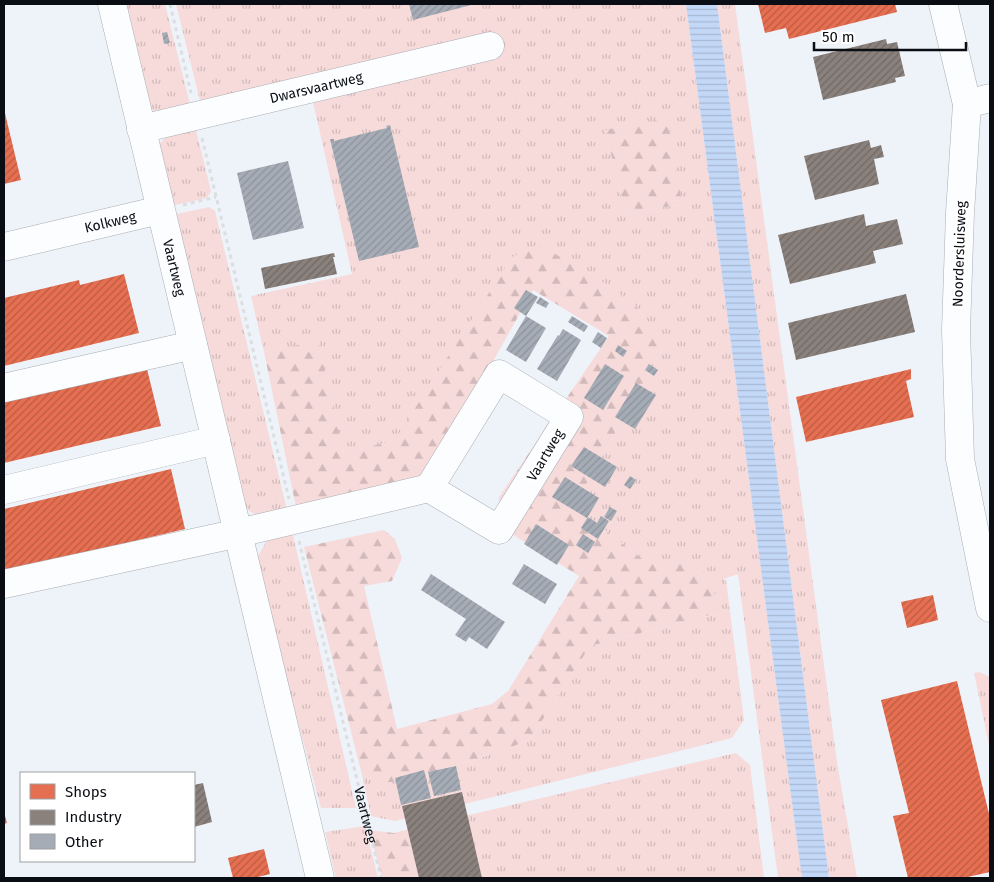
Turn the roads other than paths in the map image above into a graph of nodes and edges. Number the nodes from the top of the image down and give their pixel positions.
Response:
1 (112, 4) edge
2 (943, 4) edge
3 (490, 46) dead end
4 (979, 101) edge
5 (141, 129) junction
6 (160, 210) junction
7 (4, 247) edge
8 (193, 344) junction
9 (4, 388) edge
10 (216, 440) junction
11 (429, 488) junction
12 (4, 490) edge
13 (980, 503) edge
14 (239, 533) junction
15 (4, 584) edge
16 (990, 608) edge
17 (320, 878) edge

1 - 5 street, Vaartweg
2 - 4 street, Noordersluisweg
3 - 5 street, Dwarsvaartweg
4 - 13 street, Noordersluisweg
5 - 6 street, Vaartweg
6 - 7 street, Kolkweg
6 - 8 street, Vaartweg
8 - 9 street
8 - 10 street, Vaartweg
10 - 12 street
10 - 14 street, Vaartweg
11 - 11 street, Vaartweg
11 - 14 street
13 - 16 street, Noordersluisweg
14 - 15 street
14 - 17 street, Vaartweg

